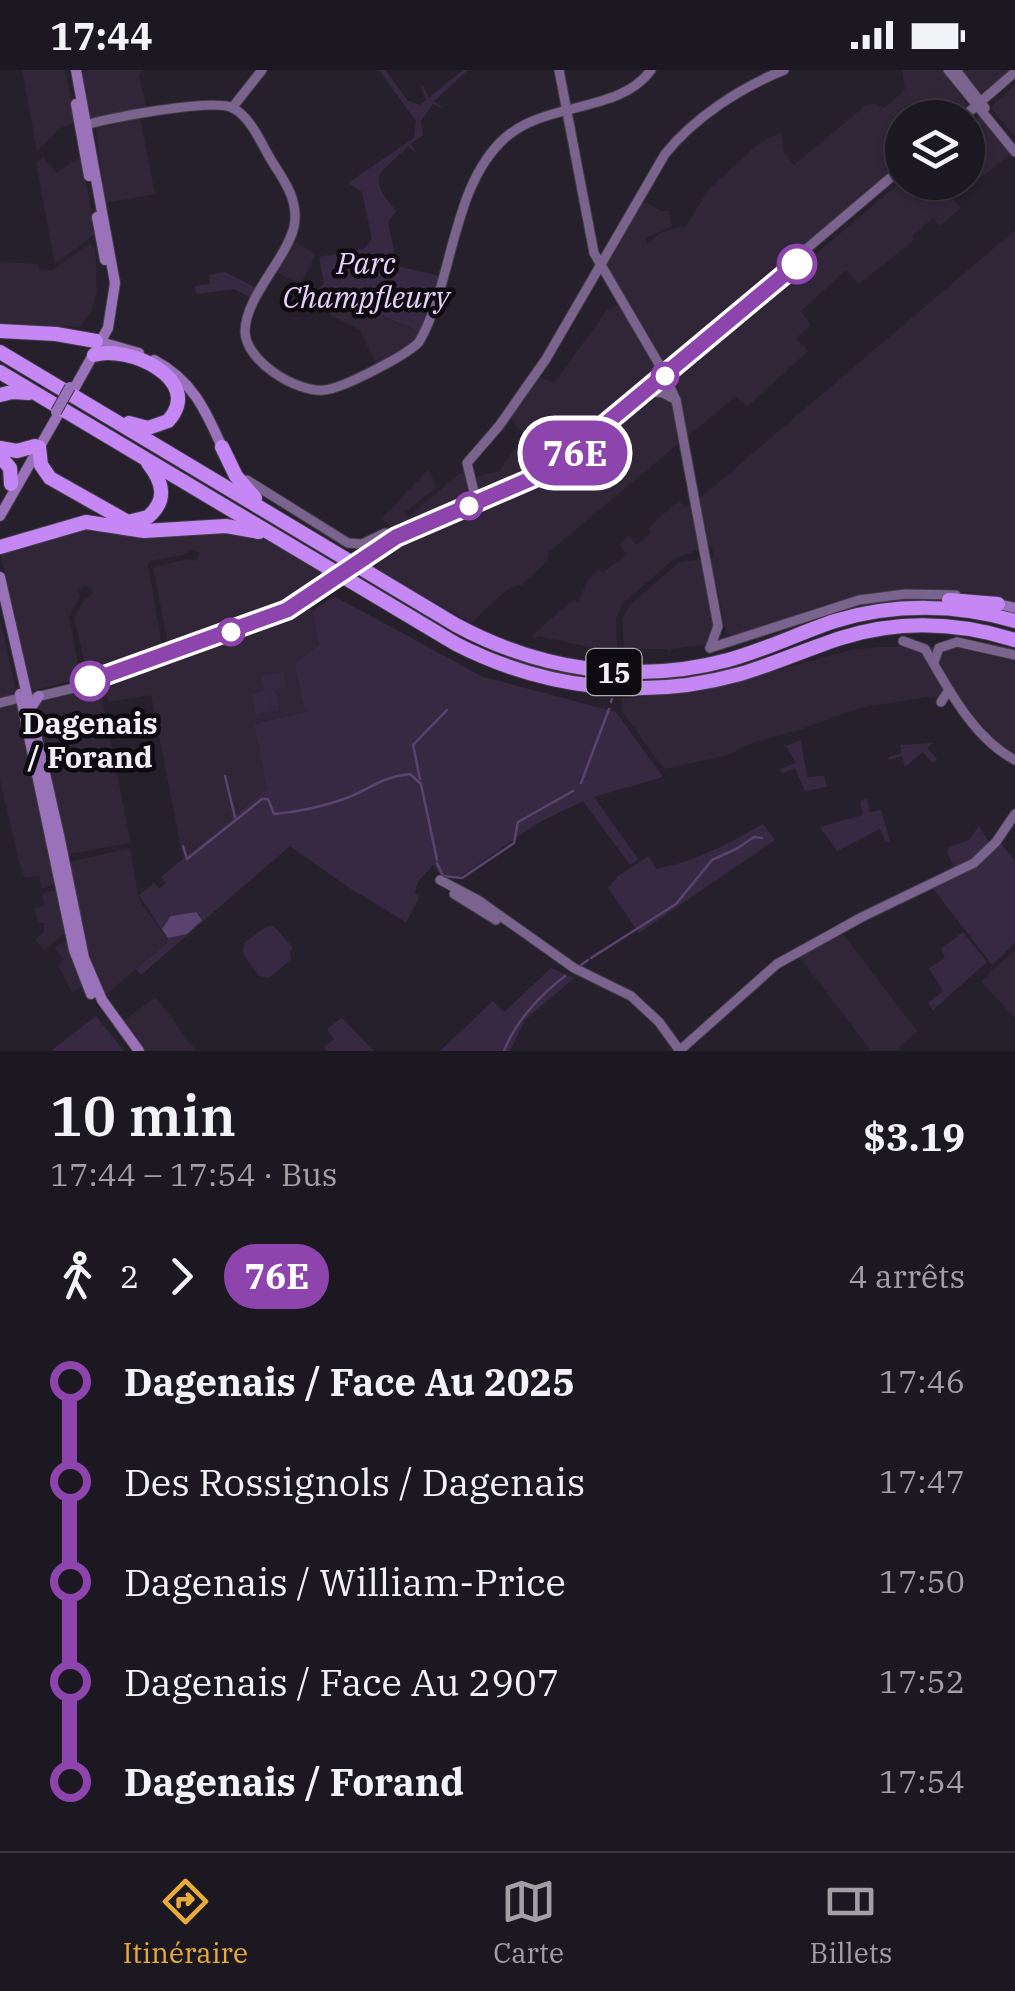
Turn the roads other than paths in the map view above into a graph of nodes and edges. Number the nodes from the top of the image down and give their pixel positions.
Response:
1 (73, 70) edge
2 (262, 70) edge
3 (559, 70) edge
4 (648, 70) edge
5 (784, 70) edge
6 (948, 70) edge
7 (956, 70) edge
8 (1015, 76) edge
9 (975, 100) edge
10 (977, 100) edge
11 (985, 101) edge
12 (232, 108) junction
13 (566, 110) junction
14 (985, 111) edge
15 (88, 126) junction
16 (1015, 149) edge
17 (885, 186) edge
18 (602, 267) junction
19 (108, 328) junction
20 (0, 330) edge
21 (116, 345) junction
22 (97, 346) junction
23 (0, 352) edge
24 (0, 372) edge
25 (668, 375) junction
26 (648, 391) junction
27 (38, 394) junction
28 (0, 395) edge
29 (676, 400) junction
30 (92, 407) junction
31 (37, 446) junction
32 (222, 446) junction
33 (0, 448) edge
34 (0, 456) edge
35 (145, 458) junction
36 (11, 484) junction
37 (476, 500) junction
38 (0, 504) edge
39 (0, 516) edge
40 (296, 528) junction
41 (403, 529) junction
42 (277, 537) junction
43 (2, 549) edge
44 (364, 555) junction
45 (0, 577) edge
46 (998, 604) junction
47 (0, 606) edge
48 (1015, 608) edge
49 (1015, 620) edge
50 (718, 626) junction
51 (947, 626) junction
52 (805, 632) junction
53 (730, 640) junction
54 (1015, 640) edge
55 (903, 641) dead end
56 (1015, 652) edge
57 (938, 674) junction
58 (949, 690) junction
59 (29, 699) junction
60 (941, 702) dead end
61 (0, 704) edge
62 (1015, 760) edge
63 (1015, 814) edge
64 (438, 882) dead end
65 (60, 940) dead end
66 (73, 945) junction
67 (130, 1051) edge
68 (139, 1051) edge
69 (679, 1051) edge

1 - 15 main road
2 - 12 street
3 - 13 street
4 - 13 street
5 - 18 street
6 - 9 street
7 - 10 street
8 - 11 street
12 - 13 street
12 - 15 street
13 - 18 street
14 - 16 street
15 - 19 main road
15 - 22 main road
17 - 25 street
18 - 25 street
18 - 37 street
19 - 21 main road
19 - 22 main road
20 - 22 highway
21 - 22 main road
21 - 32 main road
22 - 30 highway
22 - 31 main road, bridge
23 - 30 highway, 15
24 - 27 highway, 15
25 - 26 street
25 - 29 street
25 - 37 street
26 - 29 street
26 - 37 street
27 - 28 highway
27 - 35 highway, 15
29 - 50 street
30 - 40 highway, 15
31 - 33 highway
31 - 35 highway
31 - 36 main road
31 - 39 main road
32 - 40 highway
32 - 41 street
34 - 36 highway
35 - 42 highway, 15
36 - 38 main road
37 - 41 street
37 - 44 street
40 - 52 highway, 15
41 - 44 street
42 - 43 highway
42 - 51 highway, 15
44 - 59 street, bridge
45 - 59 main road
46 - 48 main road
46 - 52 highway
46 - 53 street
47 - 59 main road
49 - 52 highway, 15
50 - 53 street
50 - 53 street
51 - 54 highway, 15
51 - 56 highway
55 - 57 street
56 - 57 street
57 - 58 street
58 - 60 street
58 - 62 street
59 - 61 street
59 - 66 main road
59 - 68 main road
63 - 69 street
64 - 69 street
65 - 66 main road
66 - 67 main road

